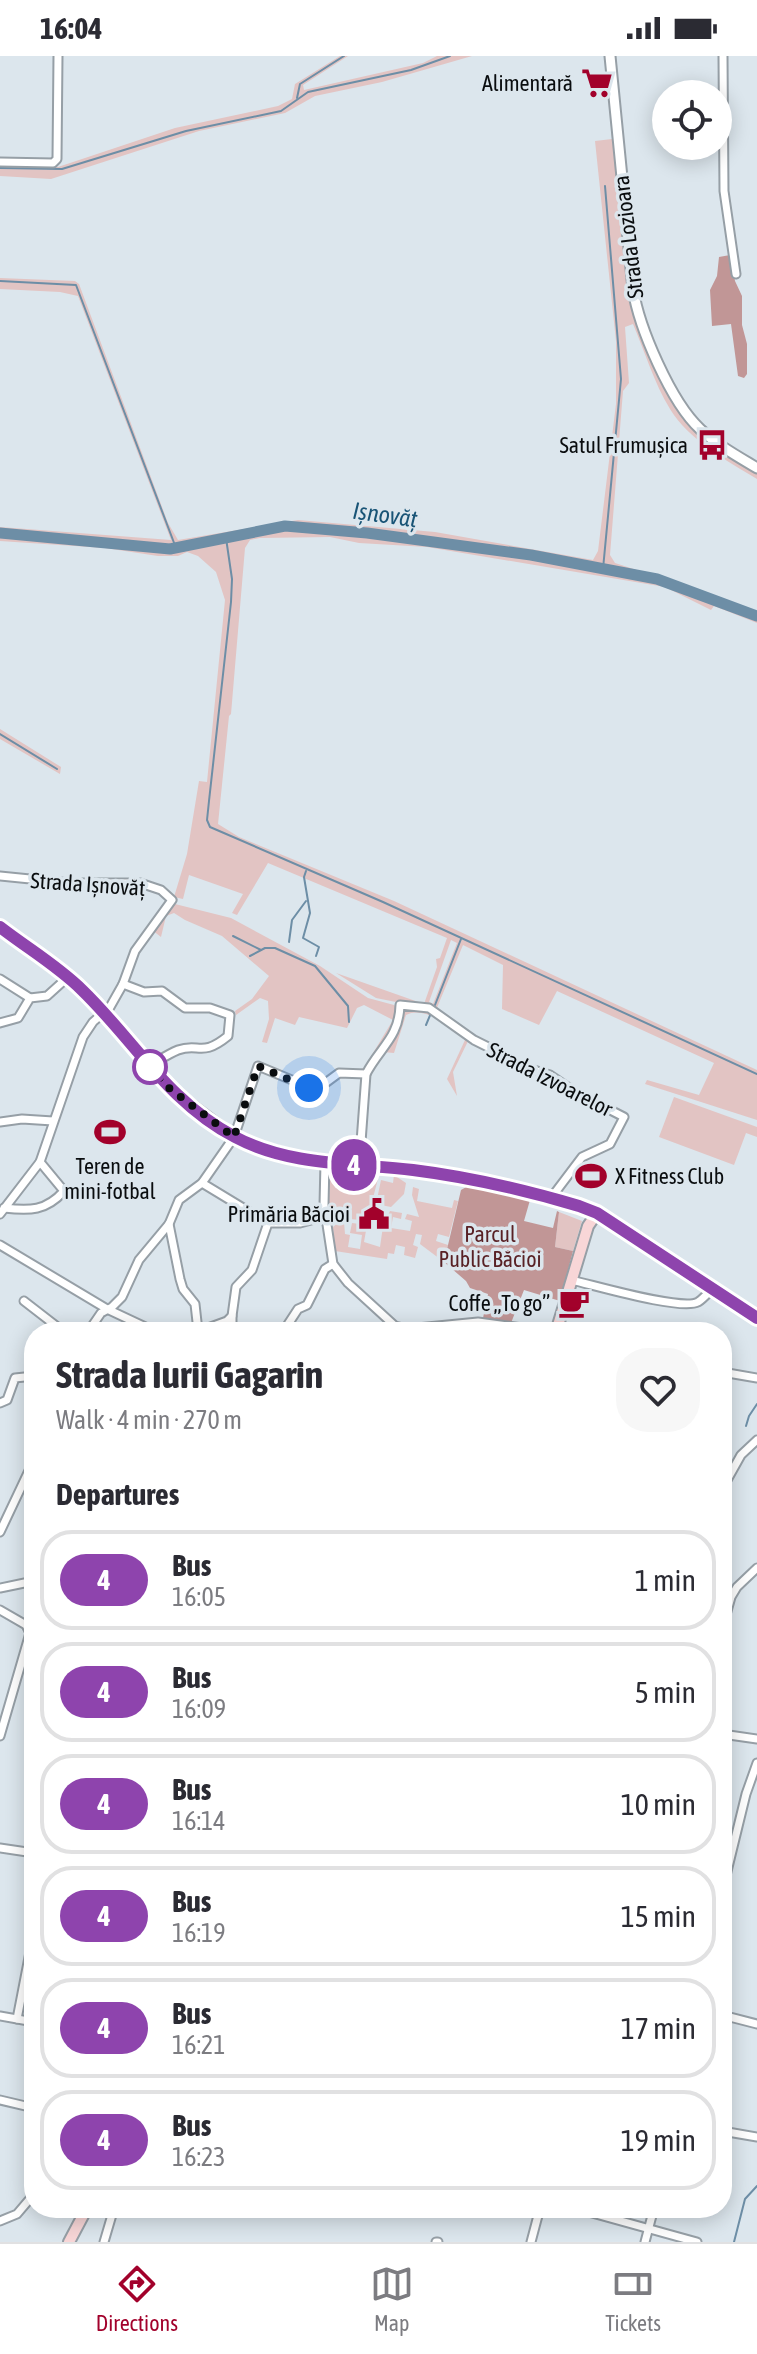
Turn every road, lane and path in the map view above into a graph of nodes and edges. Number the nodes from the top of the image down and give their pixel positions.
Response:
1 (58, 56) edge
2 (610, 56) edge
3 (723, 56) edge
4 (0, 162) edge
5 (736, 274) dead end
6 (757, 468) edge
7 (0, 876) edge
8 (0, 927) edge
9 (68, 977) junction
10 (0, 979) edge
11 (123, 984) junction
12 (30, 998) junction
13 (104, 1015) junction
14 (0, 1023) edge
15 (149, 1066) junction
16 (366, 1074) junction
17 (53, 1121) junction
18 (0, 1122) edge
19 (234, 1137) junction
20 (40, 1162) junction
21 (325, 1162) junction
22 (353, 1164) junction
23 (202, 1183) junction
24 (551, 1198) junction
25 (2, 1211) edge
26 (597, 1213) junction
27 (326, 1216) junction
28 (268, 1223) junction
29 (169, 1224) junction
30 (0, 1245) edge
31 (333, 1264) junction
32 (571, 1280) junction
33 (712, 1289) junction
34 (24, 1301) dead end
35 (107, 1309) junction
36 (232, 1316) junction
37 (757, 1318) edge
38 (51, 1322) edge
39 (95, 1322) edge
40 (135, 1322) edge
41 (196, 1322) edge
42 (224, 1322) edge
43 (232, 1322) edge
44 (290, 1322) edge
45 (393, 1322) edge
46 (557, 1322) edge
47 (732, 1374) edge
48 (24, 1377) edge
49 (757, 1378) edge
50 (0, 1403) edge
51 (757, 1440) edge
52 (732, 1471) edge
53 (24, 1481) edge
54 (0, 1532) edge
55 (757, 1568) edge
56 (24, 1583) edge
57 (0, 1588) edge
58 (732, 1595) edge
59 (0, 1610) edge
60 (24, 1624) edge
61 (24, 1654) edge
62 (732, 1735) edge
63 (0, 1736) edge
64 (757, 1739) edge
65 (757, 1763) edge
66 (750, 1789) junction
67 (757, 1795) edge
68 (0, 1848) edge
69 (24, 1852) edge
70 (732, 1853) edge
71 (24, 1988) edge
72 (0, 2016) edge
73 (732, 2018) edge
74 (17, 2019) junction
75 (24, 2020) edge
76 (757, 2024) edge
77 (0, 2100) edge
78 (24, 2106) edge
79 (732, 2133) edge
80 (757, 2137) edge
81 (24, 2206) edge
82 (82, 2218) edge
83 (111, 2218) edge
84 (537, 2218) edge
85 (612, 2218) edge
86 (652, 2218) edge
87 (0, 2221) edge
88 (649, 2228) junction
89 (69, 2242) edge
90 (104, 2242) edge
91 (531, 2242) edge
92 (645, 2242) edge
93 (697, 2242) edge

1 - 4 street
2 - 6 street, Strada Lozioara
3 - 5 street
7 - 11 street, Strada Ișnovăț
8 - 9 main road
9 - 12 street
9 - 13 main road
10 - 12 street
11 - 13 street
11 - 15 street
12 - 14 street
13 - 15 main road
13 - 17 street
15 - 19 main road
16 - 19 street
16 - 22 street
16 - 24 street, Strada Izvoarelor
17 - 18 street
17 - 20 street
19 - 21 main road
19 - 23 street
20 - 25 street
20 - 25 street
21 - 22 main road
21 - 27 street
22 - 24 main road
23 - 28 street
23 - 29 street
24 - 26 main road
26 - 32 main road
26 - 33 main road
27 - 28 street
27 - 31 street
28 - 36 street
29 - 35 street
29 - 41 street
30 - 35 street
31 - 44 street
31 - 45 street
32 - 33 street
32 - 46 main road
33 - 37 main road
34 - 38 street
35 - 39 street
35 - 40 street
36 - 42 street
36 - 43 street
47 - 49 street
48 - 50 street
51 - 52 street
53 - 54 street
55 - 58 street
56 - 57 street
59 - 60 street
61 - 63 street
62 - 64 street
65 - 66 street
66 - 67 street
66 - 70 street
68 - 69 street
71 - 74 street
72 - 74 street
73 - 76 street
74 - 75 street
77 - 78 street
79 - 80 street
81 - 87 street
82 - 89 main road
83 - 90 street
84 - 91 street
85 - 88 street
86 - 88 street
88 - 92 street
88 - 93 street

